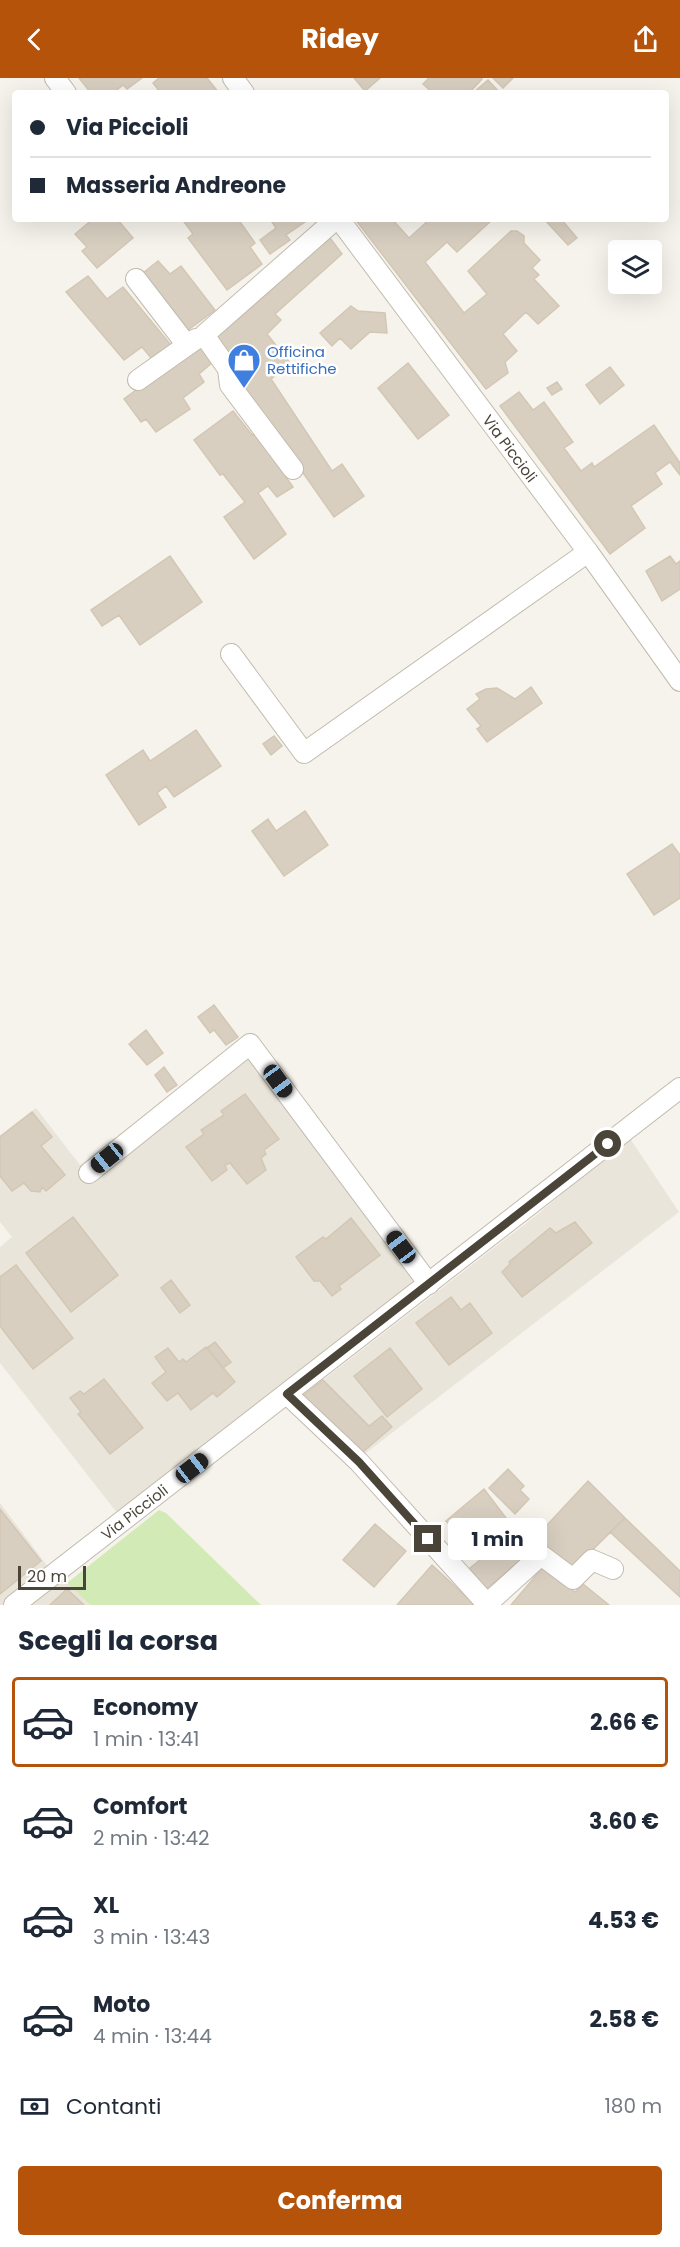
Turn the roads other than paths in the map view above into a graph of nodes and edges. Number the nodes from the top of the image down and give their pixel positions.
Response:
1 (334, 222) edge
2 (339, 222) edge
3 (135, 279) dead end
4 (204, 335) junction
5 (186, 344) junction
6 (138, 380) dead end
7 (293, 469) dead end
8 (588, 552) junction
9 (231, 654) dead end
10 (680, 681) edge
11 (680, 1088) edge
12 (89, 1173) dead end
13 (429, 1284) junction
14 (287, 1394) junction
15 (613, 1569) dead end
16 (14, 1605) edge
17 (487, 1605) edge

1 - 4 street
2 - 8 street, Via Piccioli
3 - 5 street
4 - 5 street
4 - 7 street
5 - 6 street
8 - 9 street
8 - 10 street, Via Piccioli
11 - 13 street, Via Piccioli
12 - 13 street
13 - 14 street, Via Piccioli
14 - 16 street, Via Piccioli
14 - 17 street
15 - 17 street

